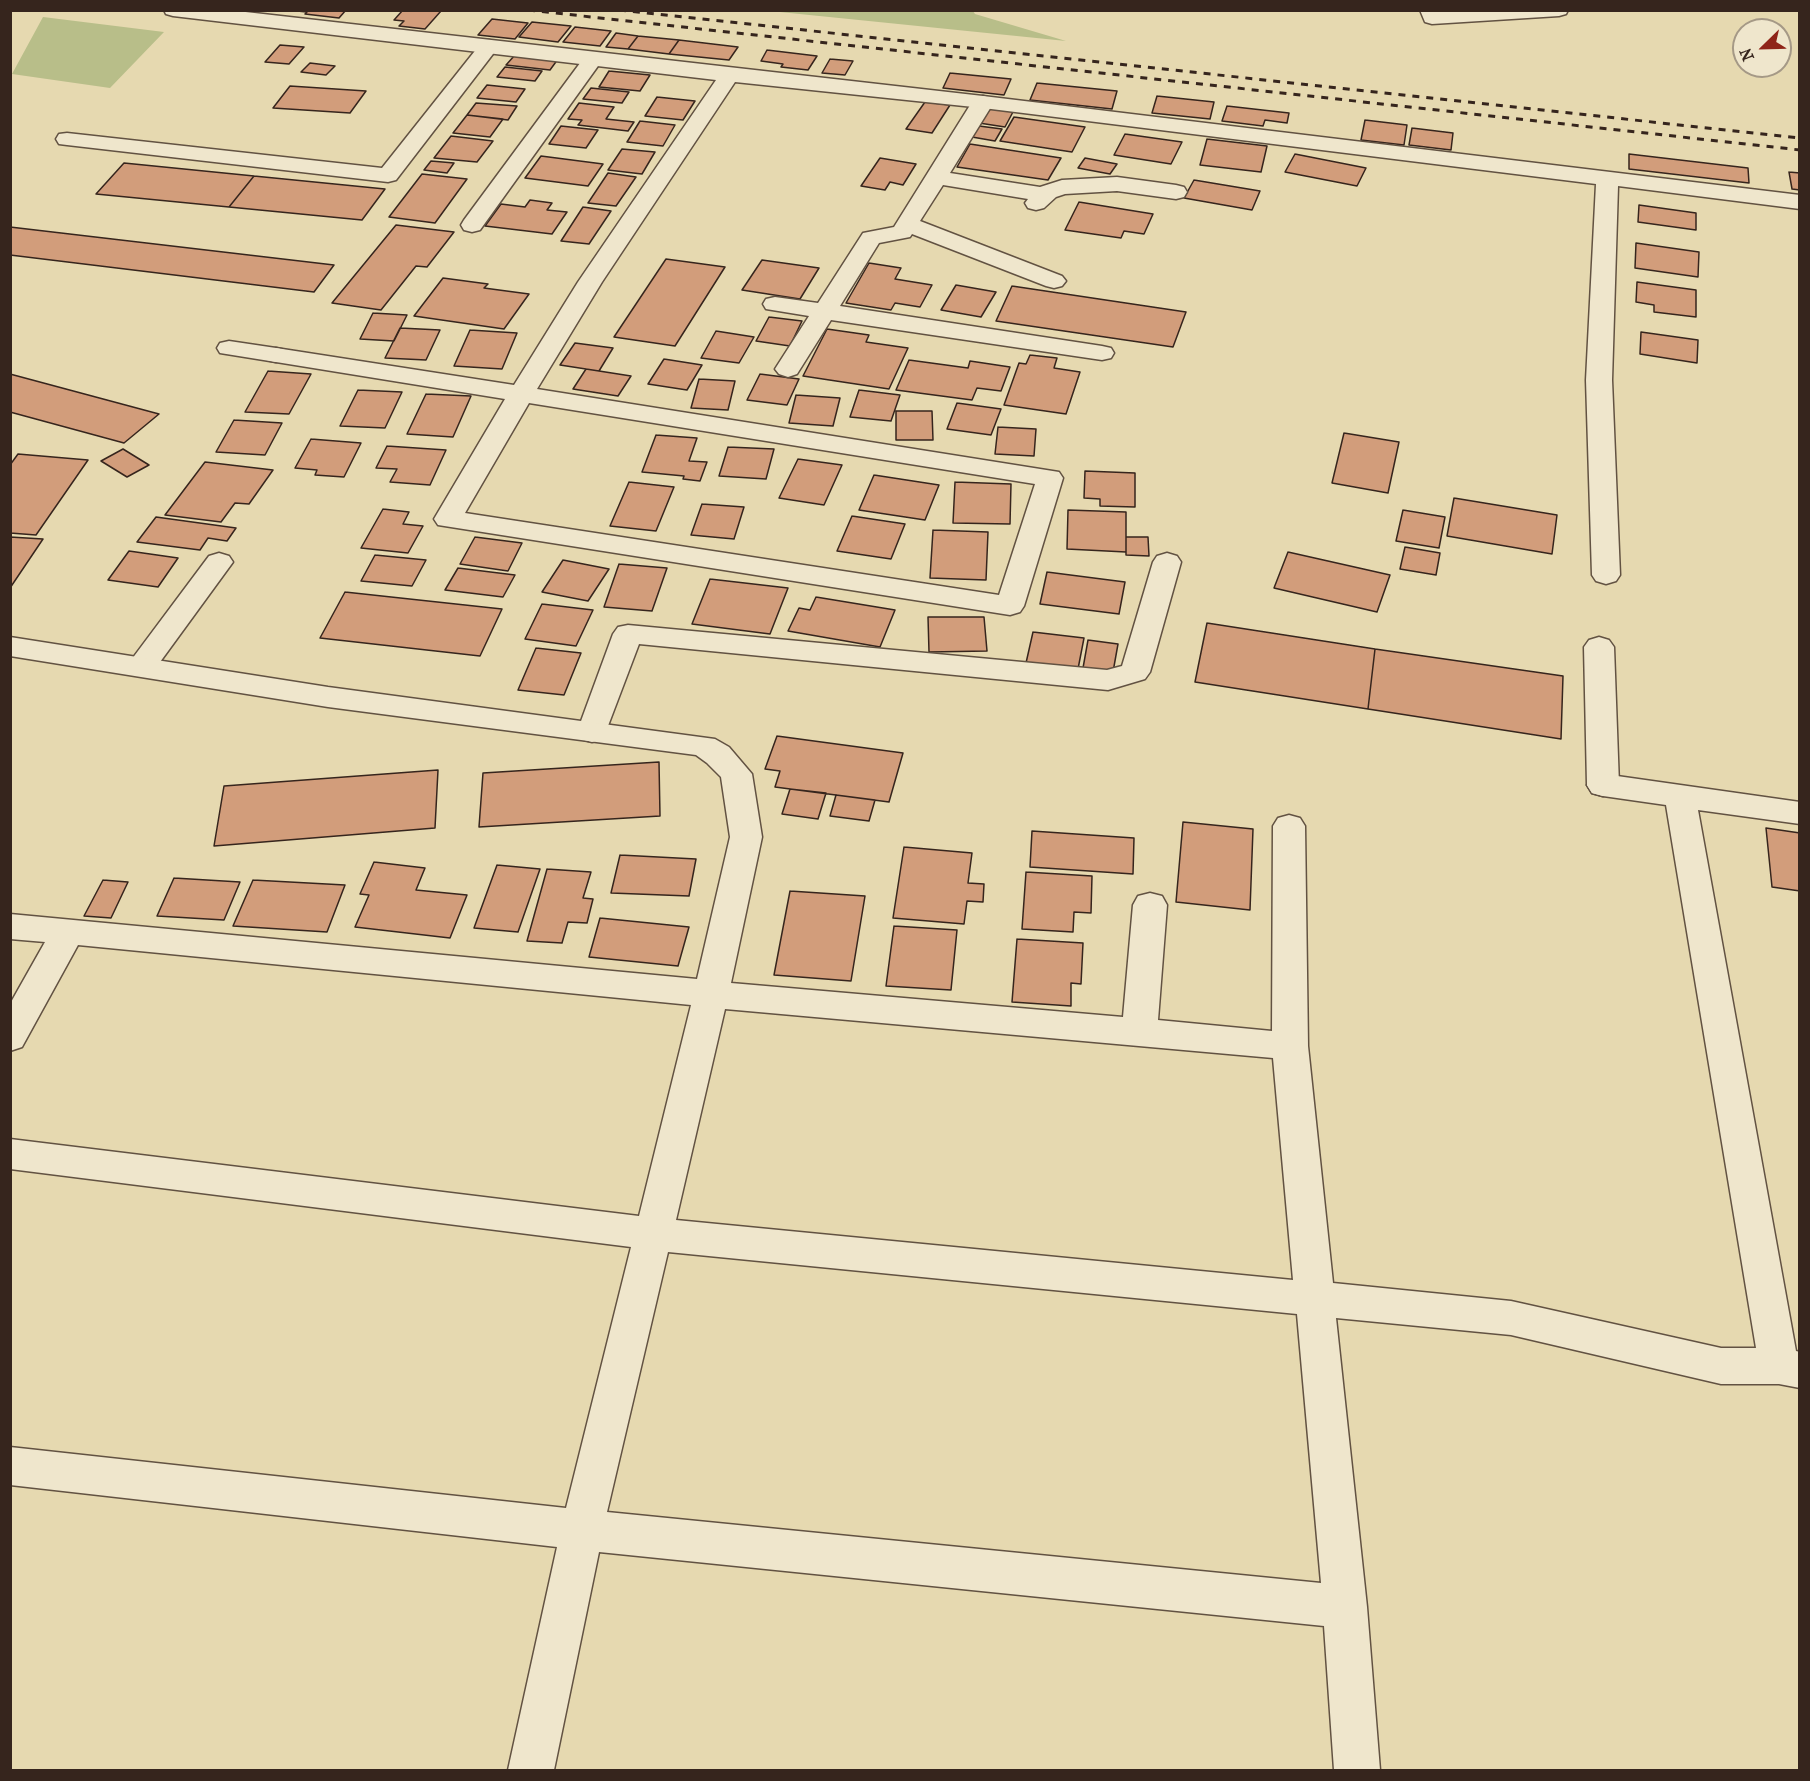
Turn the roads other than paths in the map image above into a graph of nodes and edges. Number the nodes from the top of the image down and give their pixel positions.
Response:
1 (173, 10) edge
2 (1430, 10) edge
3 (1559, 10) edge
4 (489, 46) junction
5 (593, 59) junction
6 (729, 75) junction
7 (983, 102) junction
8 (67, 139) dead end
9 (936, 177) junction
10 (1607, 180) junction
11 (1176, 192) dead end
12 (1800, 202) edge
13 (907, 224) junction
14 (472, 225) dead end
15 (1054, 281) dead end
16 (775, 304) dead end
17 (824, 312) junction
18 (229, 348) dead end
19 (1102, 353) dead end
20 (788, 369) dead end
21 (521, 394) junction
22 (219, 562) dead end
23 (1167, 562) dead end
24 (1606, 575) dead end
25 (10, 646) edge
26 (1599, 647) dead end
27 (142, 666) junction
28 (592, 732) junction
29 (1680, 796) junction
30 (1800, 813) edge
31 (1289, 826) dead end
32 (1150, 905) dead end
33 (10, 926) edge
34 (69, 930) junction
35 (711, 994) junction
36 (1139, 1033) junction
37 (10, 1037) edge
38 (1290, 1046) junction
39 (10, 1154) edge
40 (653, 1234) junction
41 (1313, 1298) junction
42 (1789, 1368) edge
43 (10, 1466) edge
44 (582, 1530) junction
45 (1345, 1607) junction
46 (531, 1770) edge
47 (1357, 1770) edge

1 - 4 street
2 - 3 street
4 - 5 street
4 - 8 street
5 - 6 street
5 - 14 street
6 - 7 street
6 - 21 street
7 - 9 street
7 - 10 street
9 - 11 street
9 - 13 street
10 - 12 street
10 - 24 street
13 - 15 street
13 - 17 street
16 - 17 street
17 - 19 street
17 - 20 street
18 - 21 street
21 - 21 street
22 - 27 street
23 - 28 street
25 - 27 street
26 - 29 street
27 - 28 street
28 - 35 street
29 - 30 street
29 - 42 street
31 - 38 street
32 - 36 street
33 - 34 street
34 - 35 street
34 - 37 street
35 - 36 street
35 - 40 street
36 - 38 street
38 - 41 street
39 - 40 street
40 - 41 street
40 - 44 street
41 - 42 street
41 - 45 street
43 - 44 street
44 - 45 street
44 - 46 street
45 - 47 street

